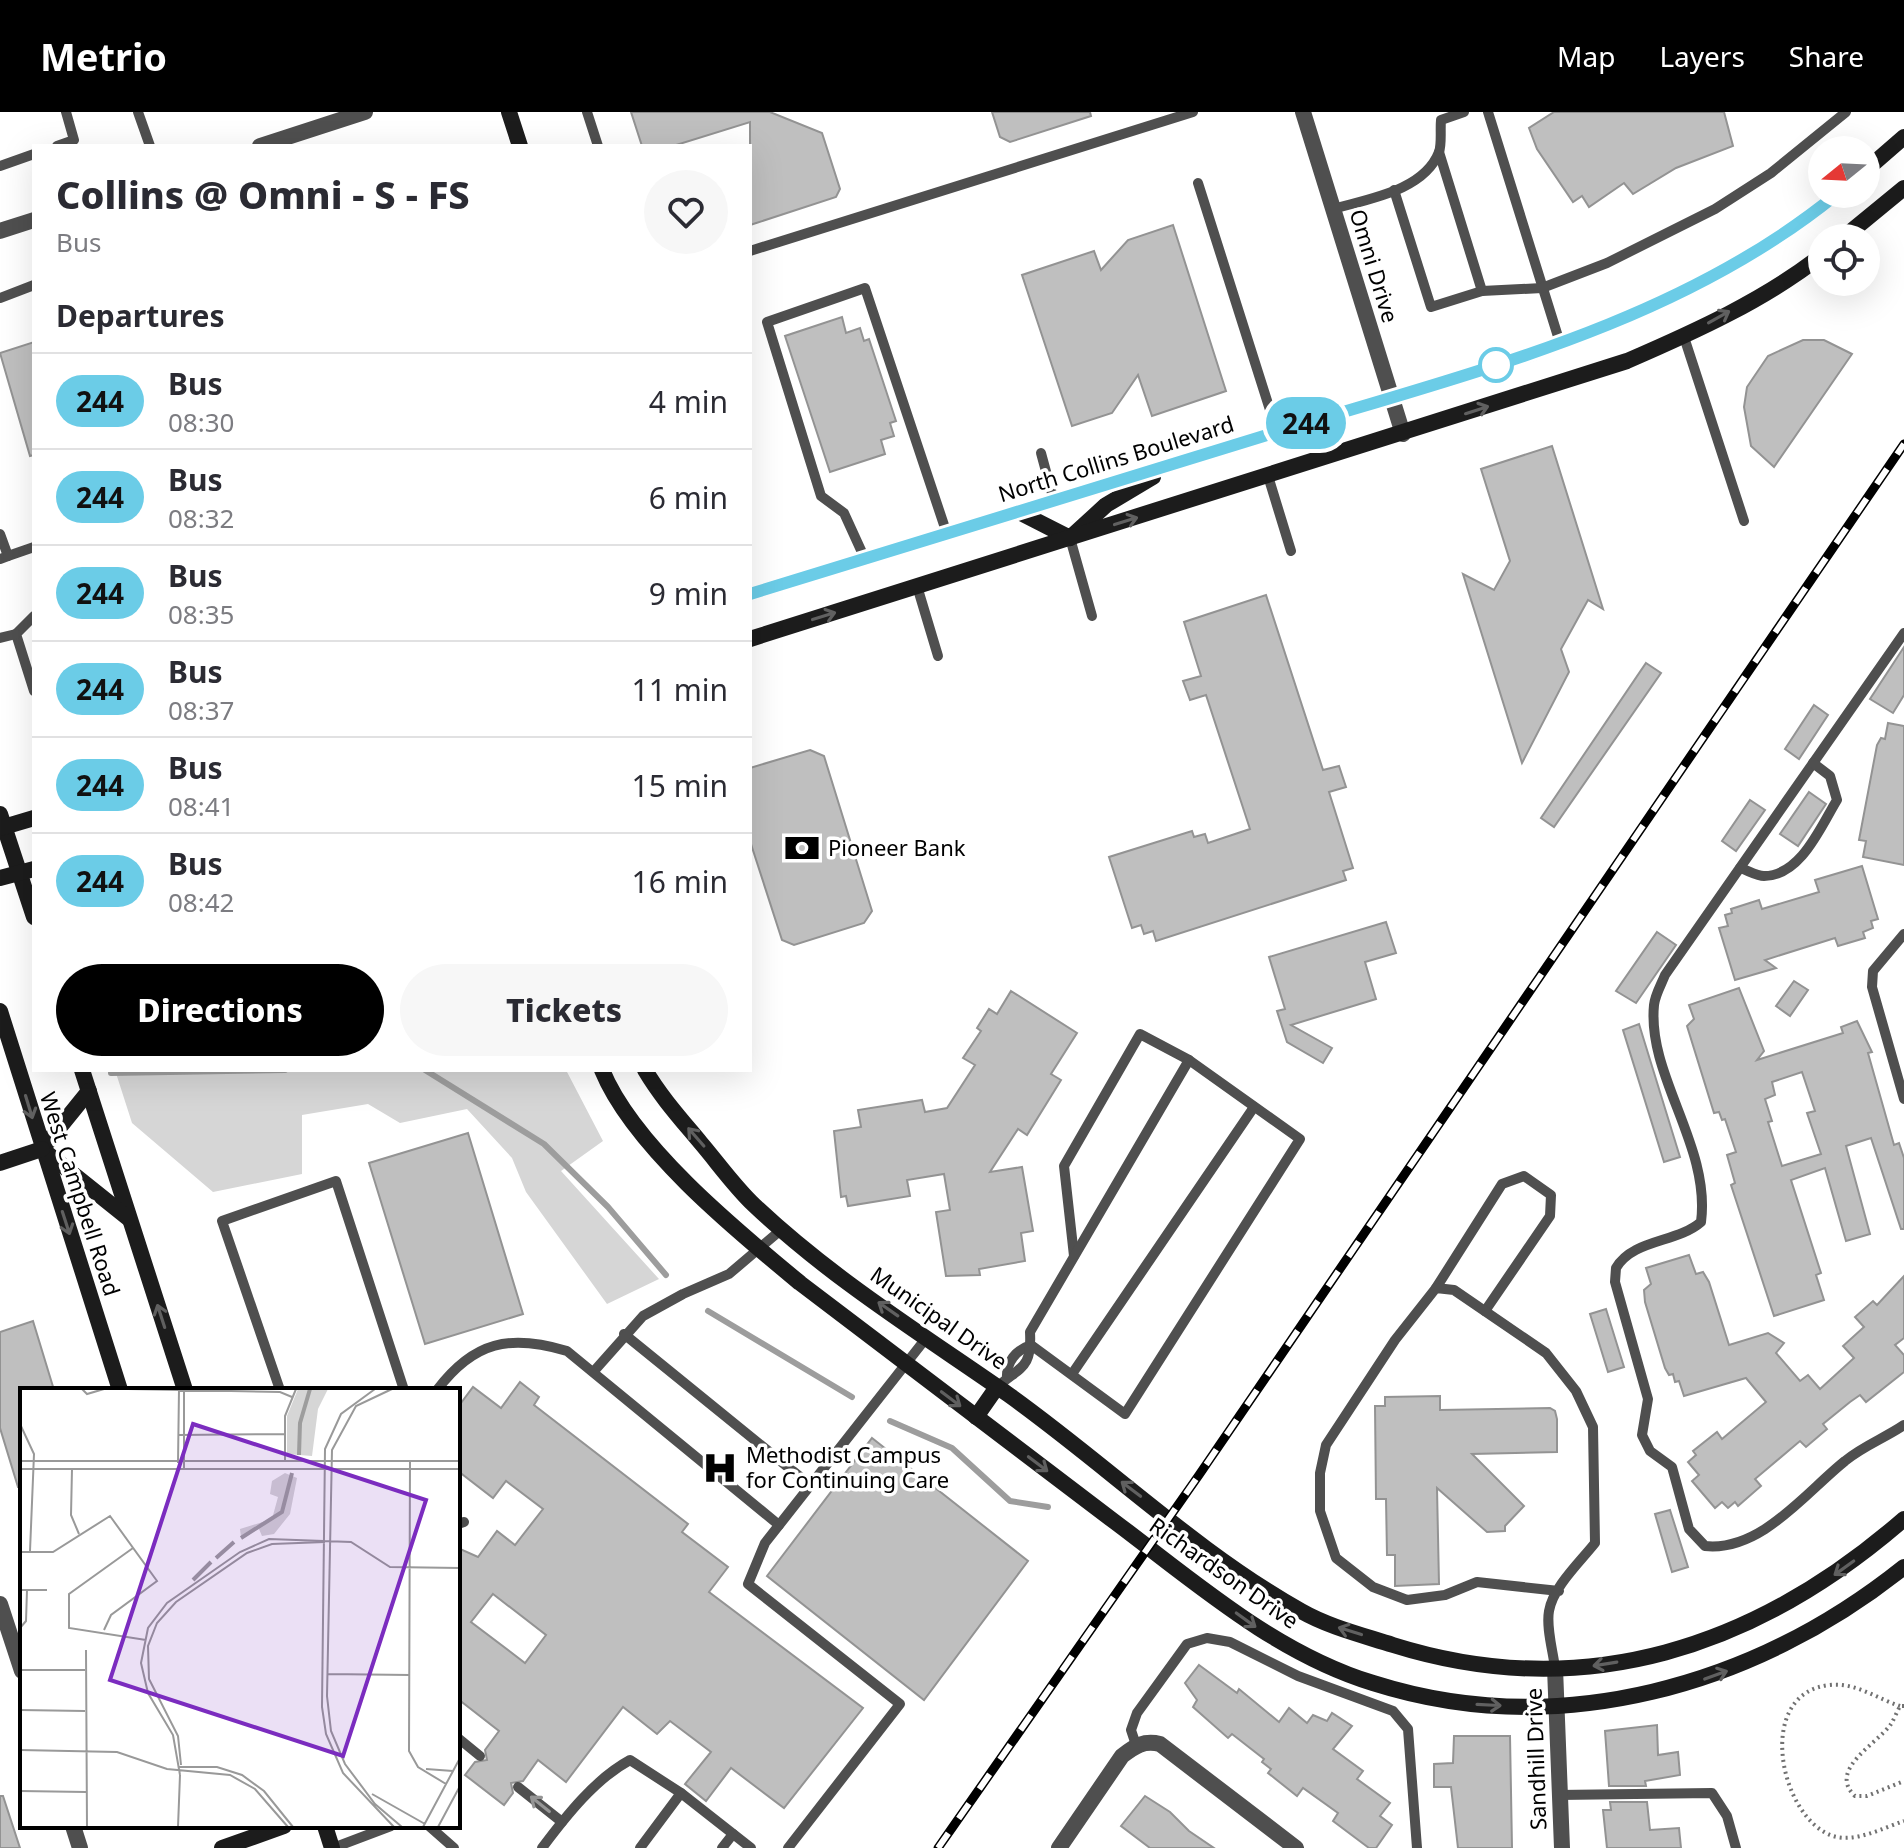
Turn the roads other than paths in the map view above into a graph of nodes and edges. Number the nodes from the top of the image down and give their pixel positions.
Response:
1 (66, 112) edge
2 (138, 112) edge
3 (365, 112) edge
4 (509, 112) edge
5 (587, 112) edge
6 (1193, 112) edge
7 (1303, 112) edge
8 (1464, 112) edge
9 (1488, 112) edge
10 (1846, 112) edge
11 (1904, 137) edge
12 (63, 144) edge
13 (149, 144) edge
14 (266, 144) edge
15 (519, 144) edge
16 (597, 144) edge
17 (1439, 152) junction
18 (32, 155) edge
19 (1880, 158) edge
20 (0, 166) edge
21 (1198, 183) dead end
22 (1394, 190) junction
23 (1902, 191) edge
24 (1816, 208) edge
25 (1333, 209) junction
26 (32, 221) edge
27 (1861, 224) edge
28 (0, 231) edge
29 (752, 250) edge
30 (1808, 266) edge
31 (32, 286) edge
32 (1542, 288) junction
33 (1482, 291) junction
34 (0, 298) edge
35 (1684, 337) junction
36 (1560, 343) junction
37 (1391, 396) junction
38 (1277, 432) junction
39 (1403, 434) junction
40 (1041, 453) dead end
41 (1179, 462) junction
42 (1268, 476) junction
43 (1054, 501) junction
44 (1019, 512) junction
45 (1744, 521) dead end
46 (0, 534) edge
47 (947, 534) junction
48 (1070, 538) junction
49 (32, 548) edge
50 (1291, 551) dead end
51 (4, 557) edge
52 (865, 559) junction
53 (917, 586) junction
54 (752, 593) edge
55 (1092, 616) dead end
56 (32, 618) edge
57 (1904, 633) edge
58 (16, 634) junction
59 (0, 638) edge
60 (752, 638) edge
61 (938, 656) dead end
62 (32, 685) edge
63 (1813, 763) junction
64 (32, 818) edge
65 (1, 823) edge
66 (1740, 868) junction
67 (27, 871) edge
68 (0, 878) edge
69 (32, 904) edge
70 (1904, 934) edge
71 (0, 1011) edge
72 (1189, 1060) junction
73 (83, 1072) edge
74 (603, 1072) edge
75 (646, 1072) edge
76 (89, 1091) junction
77 (1904, 1099) edge
78 (1254, 1107) junction
79 (42, 1149) junction
80 (0, 1163) edge
81 (129, 1219) junction
82 (782, 1229) junction
83 (761, 1251) junction
84 (1074, 1256) junction
85 (1436, 1288) junction
86 (1485, 1311) junction
87 (624, 1334) junction
88 (927, 1337) junction
89 (1031, 1345) junction
90 (907, 1365) junction
91 (595, 1370) junction
92 (1072, 1374) junction
93 (1002, 1383) junction
94 (119, 1388) edge
95 (184, 1388) edge
96 (279, 1388) edge
97 (401, 1388) edge
98 (438, 1388) edge
99 (976, 1417) junction
100 (1904, 1425) edge
101 (810, 1485) junction
102 (1904, 1519) edge
103 (779, 1525) junction
104 (1904, 1567) edge
105 (1238, 1570) joint
106 (1559, 1591) junction
107 (0, 1604) edge
108 (20, 1665) edge
109 (1555, 1668) junction
110 (1557, 1705) junction
111 (460, 1740) edge
112 (1136, 1745) junction
113 (480, 1756) dead end
114 (518, 1787) dead end
115 (681, 1793) junction
116 (1558, 1795) junction
117 (562, 1822) junction
118 (74, 1828) edge
119 (326, 1828) edge
120 (386, 1828) edge
121 (431, 1828) edge
122 (733, 1834) junction
123 (265, 1836) edge
124 (80, 1848) edge
125 (222, 1848) edge
126 (332, 1848) edge
127 (454, 1848) edge
128 (542, 1848) edge
129 (640, 1848) edge
130 (722, 1848) edge
131 (751, 1848) edge
132 (788, 1848) edge
133 (1059, 1848) edge
134 (1296, 1848) edge
135 (1417, 1848) edge
136 (1562, 1848) edge
137 (1736, 1848) edge

1 - 12 lane
2 - 13 lane
3 - 14 street
4 - 15 main road
5 - 16 lane
6 - 29 lane
7 - 25 street, Omni Drive
8 - 17 lane
9 - 32 lane
10 - 32 lane
11 - 19 main road
17 - 22 lane
17 - 33 lane
18 - 20 lane
21 - 38 lane
22 - 25 lane
22 - 33 lane
23 - 27 main road
24 - 36 main road, North Collins Boulevard
25 - 37 street, Omni Drive
26 - 28 street
35 -> 30 main road
31 - 34 lane
32 - 33 lane
32 - 36 lane
39 -> 35 main road
35 - 45 lane
36 - 37 main road, North Collins Boulevard
37 - 38 main road, North Collins Boulevard
37 - 39 street, Omni Drive
38 - 41 main road, North Collins Boulevard
39 - 42 main road
40 - 43 lane
41 - 43 main road, North Collins Boulevard
41 - 48 main road
48 -> 42 main road
42 - 50 lane
43 - 44 main road, North Collins Boulevard
44 - 47 main road, North Collins Boulevard
44 - 48 main road
46 - 51 lane
47 - 52 main road, North Collins Boulevard
47 - 52 lane
48 - 53 main road
48 - 55 lane
49 - 51 lane
52 - 54 main road, North Collins Boulevard
60 -> 53 main road
53 - 61 lane
56 - 58 lane
57 - 63 lane
58 - 59 lane
58 - 62 lane
63 - 66 lane
63 - 66 lane
64 - 65 main road
65 - 67 main road
66 - 100 lane
67 - 68 main road
67 - 69 main road
70 - 77 lane
71 -> 79 main road, West Campbell Road
72 - 78 lane
72 - 84 lane
72 - 84 lane
73 - 76 main road, West Campbell Road
74 - 83 main road
82 -> 75 main road, Municipal Drive
76 - 79 main road
76 - 81 main road, West Campbell Road
78 - 92 lane
78 - 92 lane
79 - 80 main road
79 - 81 main road
79 -> 94 main road, West Campbell Road
95 -> 81 main road, West Campbell Road
82 - 83 lane
88 -> 82 main road, Municipal Drive
83 - 87 lane
83 - 90 main road, Richardson Drive
84 - 89 lane
85 - 86 lane
85 - 86 lane
85 - 106 lane
86 - 106 lane
87 - 91 lane
87 - 101 lane
88 - 90 lane
88 - 93 main road, Municipal Drive
89 - 92 lane
89 - 93 lane
90 -> 99 main road, Richardson Drive
90 - 101 lane
91 - 98 lane
91 - 103 lane
93 - 99 main road
105 -> 93 main road, Municipal Drive
96 - 97 lane
99 -> 110 main road, Richardson Drive
101 - 103 lane
102 -> 109 main road, Richardson Drive
103 - 132 lane
110 -> 104 main road, Richardson Drive
109 -> 105 main road, Richardson Drive
106 - 109 lane
107 - 108 street
109 - 110 street, Sandhill Drive
110 - 116 street, Sandhill Drive
111 - 113 lane
112 - 133 street
112 - 134 street
112 - 135 lane
117 -> 114 lane
115 - 117 lane
115 - 122 lane
115 - 129 lane
116 - 136 street, Sandhill Drive
116 - 137 lane
117 - 128 lane
118 - 124 street
119 - 126 main road
120 - 126 lane
121 - 127 lane
122 - 130 lane
122 - 131 lane
123 - 125 main road

